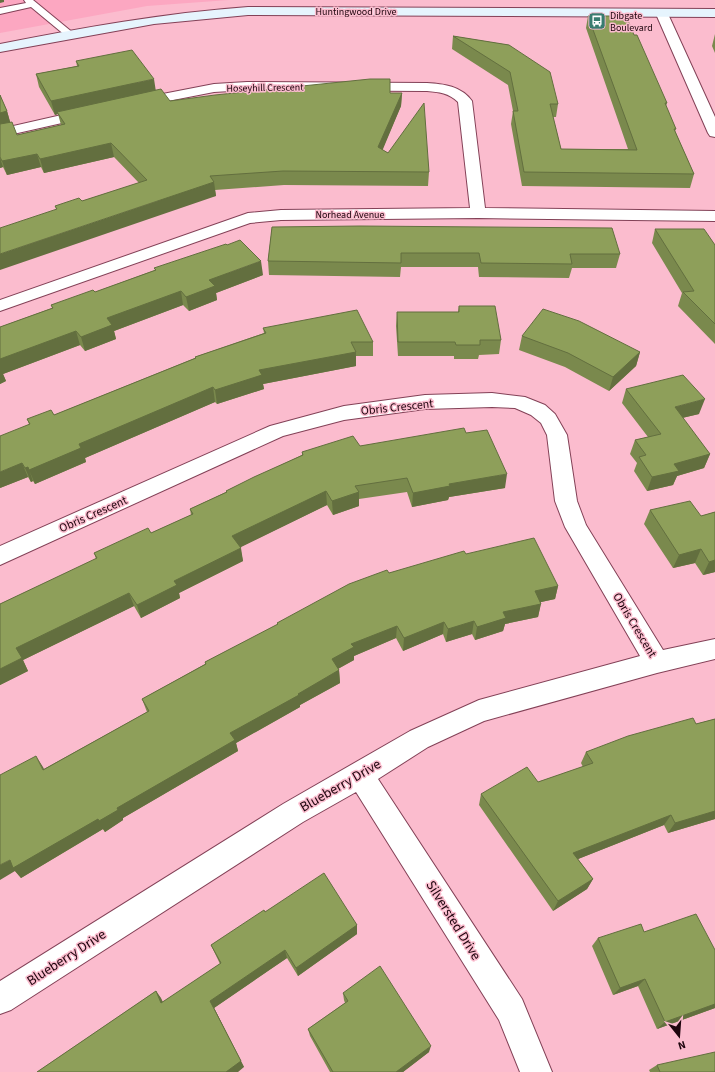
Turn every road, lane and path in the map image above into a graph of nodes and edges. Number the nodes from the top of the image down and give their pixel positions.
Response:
1 (30, 2) edge
2 (471, 6) edge
3 (0, 11) edge
4 (715, 13) edge
5 (662, 14) junction
6 (69, 34) junction
7 (0, 48) edge
8 (125, 105) edge
9 (102, 110) edge
10 (0, 133) edge
11 (715, 133) edge
12 (478, 213) junction
13 (715, 216) edge
14 (0, 306) edge
15 (0, 556) edge
16 (715, 649) edge
17 (656, 662) junction
18 (360, 775) junction
19 (0, 998) edge
20 (536, 1072) edge

1 - 3 lane
1 - 6 lane
2 - 5 street, Huntingwood Drive
2 - 6 street, Huntingwood Drive
4 - 5 street, Huntingwood Drive
5 - 11 street
6 - 7 street, Huntingwood Drive
8 - 12 street, Hoseyhill Crescent
9 - 10 street
12 - 13 street, Norhead Avenue
12 - 14 street, Norhead Avenue
15 - 17 street, Obris Crescent
16 - 17 street, Blueberry Drive
17 - 18 street, Blueberry Drive
18 - 19 street, Blueberry Drive
18 - 20 street, Silversted Drive

